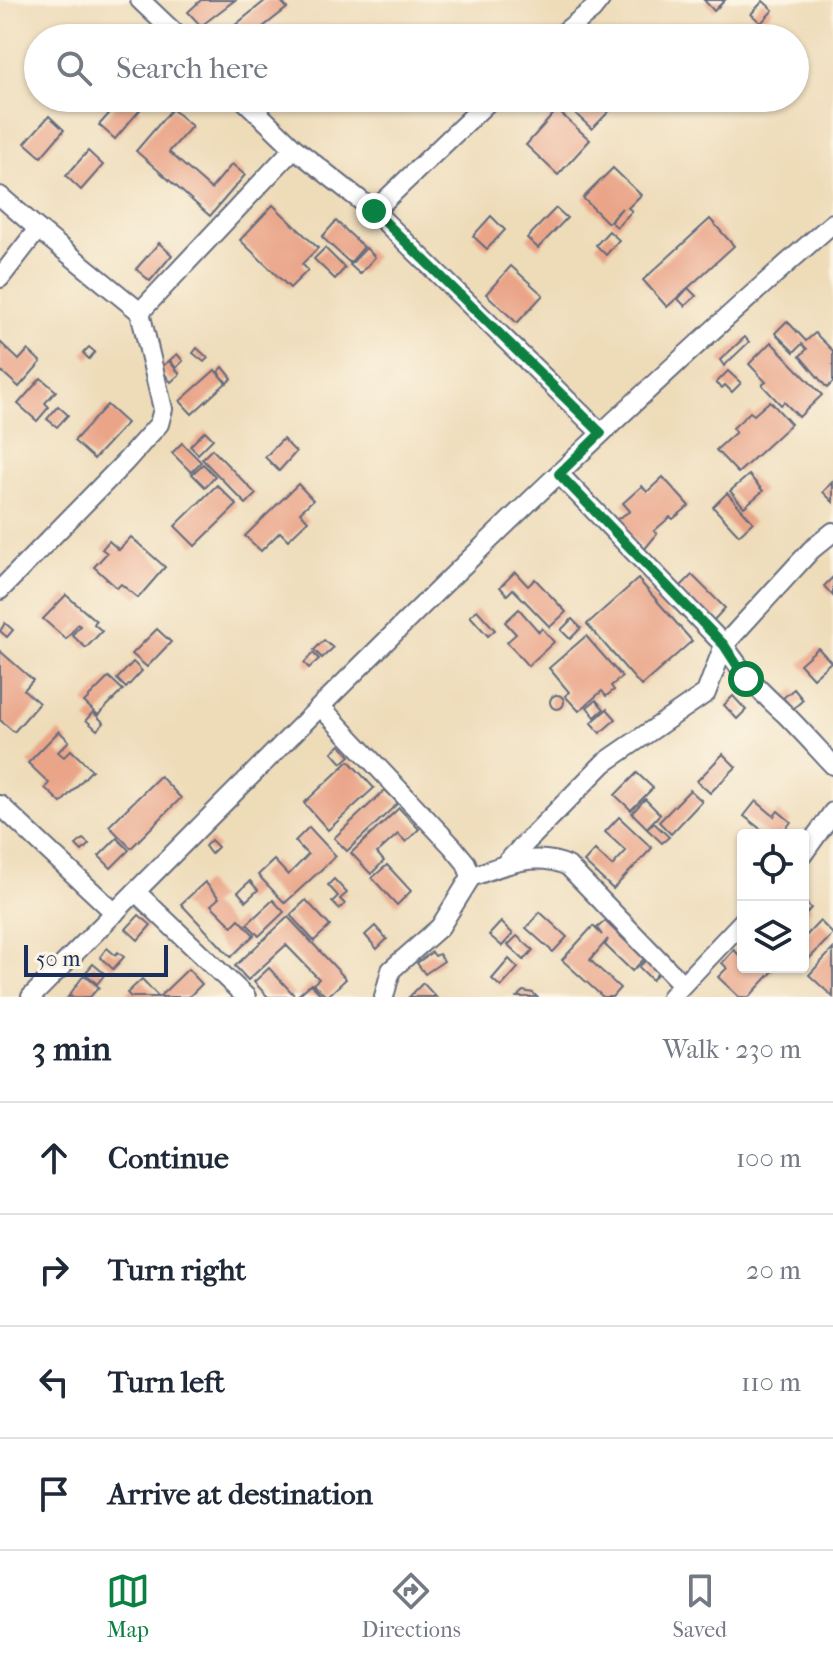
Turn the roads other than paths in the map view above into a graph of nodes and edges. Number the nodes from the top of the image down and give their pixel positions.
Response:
1 (140, 0) edge
2 (600, 0) edge
3 (165, 24) edge
4 (574, 24) edge
5 (257, 112) edge
6 (477, 112) edge
7 (294, 148) junction
8 (0, 196) edge
9 (374, 211) junction
10 (833, 223) edge
11 (38, 229) junction
12 (0, 278) edge
13 (140, 312) junction
14 (601, 433) junction
15 (559, 474) junction
16 (833, 532) edge
17 (0, 590) edge
18 (724, 645) junction
19 (321, 707) junction
20 (833, 765) edge
21 (0, 805) edge
22 (833, 812) edge
23 (809, 846) edge
24 (505, 864) junction
25 (471, 877) junction
26 (136, 892) junction
27 (115, 913) junction
28 (737, 927) edge
29 (676, 990) edge
30 (31, 997) edge
31 (246, 997) edge
32 (384, 997) edge

1 - 3 street
2 - 4 street
5 - 7 street
6 - 9 street
7 - 9 street
7 - 13 street
8 - 11 street
9 - 14 street
10 - 14 street
11 - 12 street
11 - 13 street
13 - 17 street
14 - 15 street
15 - 18 street
15 - 19 street
16 - 18 street
18 - 20 street
18 - 24 street
19 - 25 street
19 - 26 street
21 - 27 street
22 - 23 street
24 - 25 street
24 - 29 street
25 - 32 street
26 - 27 street
26 - 31 street
27 - 30 street
28 - 29 street

